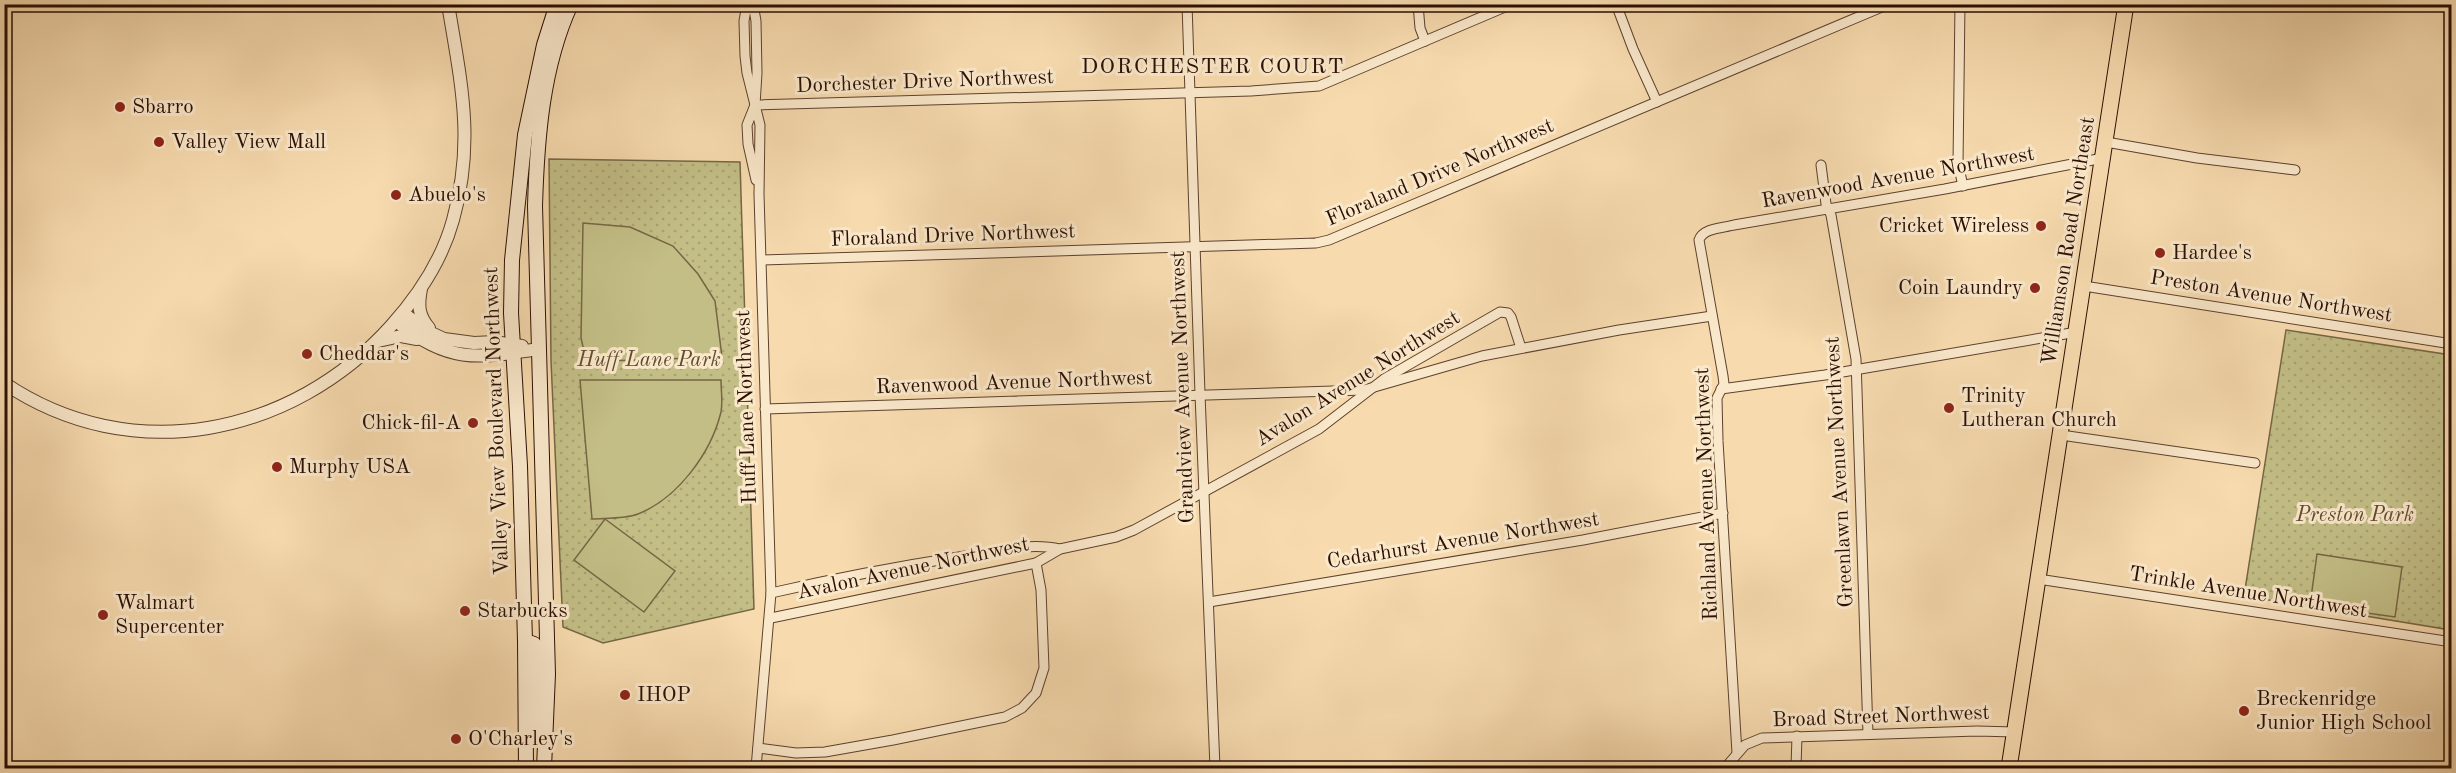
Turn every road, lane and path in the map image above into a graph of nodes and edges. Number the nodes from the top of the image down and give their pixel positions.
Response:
1 (448, 4) edge
2 (557, 4) edge
3 (571, 4) edge
4 (747, 4) edge
5 (753, 4) edge
6 (1187, 4) edge
7 (1418, 4) edge
8 (1512, 4) edge
9 (1616, 4) edge
10 (1889, 4) edge
11 (1960, 4) edge
12 (2126, 4) edge
13 (1425, 41) junction
14 (1190, 92) junction
15 (1657, 102) junction
16 (531, 103) junction
17 (755, 105) junction
18 (2106, 142) junction
19 (2103, 158) junction
20 (1821, 165) dead end
21 (2295, 170) dead end
22 (1963, 186) junction
23 (535, 193) junction
24 (1828, 210) junction
25 (1700, 236) joint
26 (1196, 247) junction
27 (762, 260) junction
28 (2084, 286) junction
29 (421, 287) junction
30 (1712, 316) junction
31 (399, 317) junction
32 (2077, 332) junction
33 (439, 337) junction
34 (423, 340) junction
35 (377, 342) junction
36 (2451, 344) edge
37 (1521, 348) junction
38 (512, 349) junction
39 (538, 349) junction
40 (1856, 370) junction
41 (4, 383) edge
42 (1371, 388) junction
43 (1721, 389) junction
44 (1200, 394) junction
45 (765, 409) junction
46 (2061, 435) junction
47 (2255, 463) dead end
48 (1204, 493) junction
49 (1723, 513) junction
50 (1060, 549) junction
51 (1036, 562) junction
52 (2038, 579) junction
53 (771, 593) junction
54 (1209, 602) junction
55 (771, 618) junction
56 (525, 641) junction
57 (2451, 642) edge
58 (2015, 732) junction
59 (1868, 734) junction
60 (1797, 736) junction
61 (758, 748) junction
62 (1737, 753) junction
63 (526, 768) edge
64 (543, 768) edge
65 (756, 768) edge
66 (1215, 768) edge
67 (1725, 768) edge
68 (1796, 768) edge
69 (2009, 768) edge

1 - 29 street
2 - 16 main road, Valley View Boulevard Northwest
3 - 23 main road, Valley View Boulevard Northwest
4 - 17 street, Huff Lane Northwest
5 - 17 street, Huff Lane Northwest
6 - 14 street, Grandview Avenue Northwest
7 - 13 street
8 - 13 street, Dorchester Drive Northwest
9 - 15 street
10 - 15 street, Floraland Drive Northwest
11 - 22 street
12 - 18 main road, Williamson Road Northeast
13 - 14 street, Dorchester Drive Northwest
14 - 17 street, Dorchester Drive Northwest
14 - 26 street, Grandview Avenue Northwest
15 - 26 street, Floraland Drive Northwest
16 - 23 main road
16 - 38 main road, Valley View Boulevard Northwest
17 - 27 street, Huff Lane Northwest
18 - 19 main road, Williamson Road Northeast
18 - 21 street
19 - 22 street, Ravenwood Avenue Northwest
19 - 28 main road, Williamson Road Northeast
20 - 24 street, Greenlawn Avenue Northwest
22 - 24 street, Ravenwood Avenue Northwest
23 - 39 main road, Valley View Boulevard Northwest
24 - 25 street, Ravenwood Avenue Northwest
24 - 40 street, Greenlawn Avenue Northwest
25 - 30 street, Richland Avenue Northwest
26 - 27 street, Floraland Drive Northwest
26 - 44 street, Grandview Avenue Northwest
27 - 45 street, Huff Lane Northwest
28 - 32 main road, Williamson Road Northeast
28 - 36 street, Preston Avenue Northwest
29 - 31 street
29 - 33 street
30 - 37 street
30 - 43 street, Richland Avenue Northwest
31 - 33 street
31 - 34 street
31 - 35 street
32 - 40 street
32 - 46 main road, Williamson Road Northeast
33 - 38 street
34 - 35 street
34 - 38 street
35 - 41 street
37 - 42 street
37 - 42 street, Avalon Avenue Northwest
38 - 39 street
38 - 56 main road, Valley View Boulevard Northwest
39 - 64 main road, Valley View Boulevard Northwest
40 - 43 street
40 - 59 street, Greenlawn Avenue Northwest
42 - 44 street, Ravenwood Avenue Northwest
42 - 48 street, Avalon Avenue Northwest
43 - 49 street, Richland Avenue Northwest
44 - 45 street, Ravenwood Avenue Northwest
44 - 48 street, Grandview Avenue Northwest
45 - 53 street, Huff Lane Northwest
46 - 47 street
46 - 52 main road, Williamson Road Northeast
48 - 50 street, Avalon Avenue Northwest
48 - 54 street, Grandview Avenue Northwest
49 - 54 street, Cedarhurst Avenue Northwest
49 - 62 street, Richland Avenue Northwest
50 - 51 street, Avalon Avenue Northwest
50 - 53 street, Avalon Avenue Northwest
51 - 55 street, Avalon Avenue Northwest
51 - 61 street
52 - 57 street, Trinkle Avenue Northwest
52 - 58 main road, Williamson Road Northeast
53 - 55 street, Huff Lane Northwest
54 - 66 street, Grandview Avenue Northwest
55 - 61 street, Huff Lane Northwest
56 - 63 main road, Valley View Boulevard Northwest
56 - 64 main road
58 - 59 street, Broad Street Northwest
58 - 69 main road, Williamson Road Northeast
59 - 60 street, Broad Street Northwest
60 - 62 street, Broad Street Northwest
60 - 68 street
61 - 65 street, Huff Lane Northwest
62 - 67 street, Broad Street Northwest

